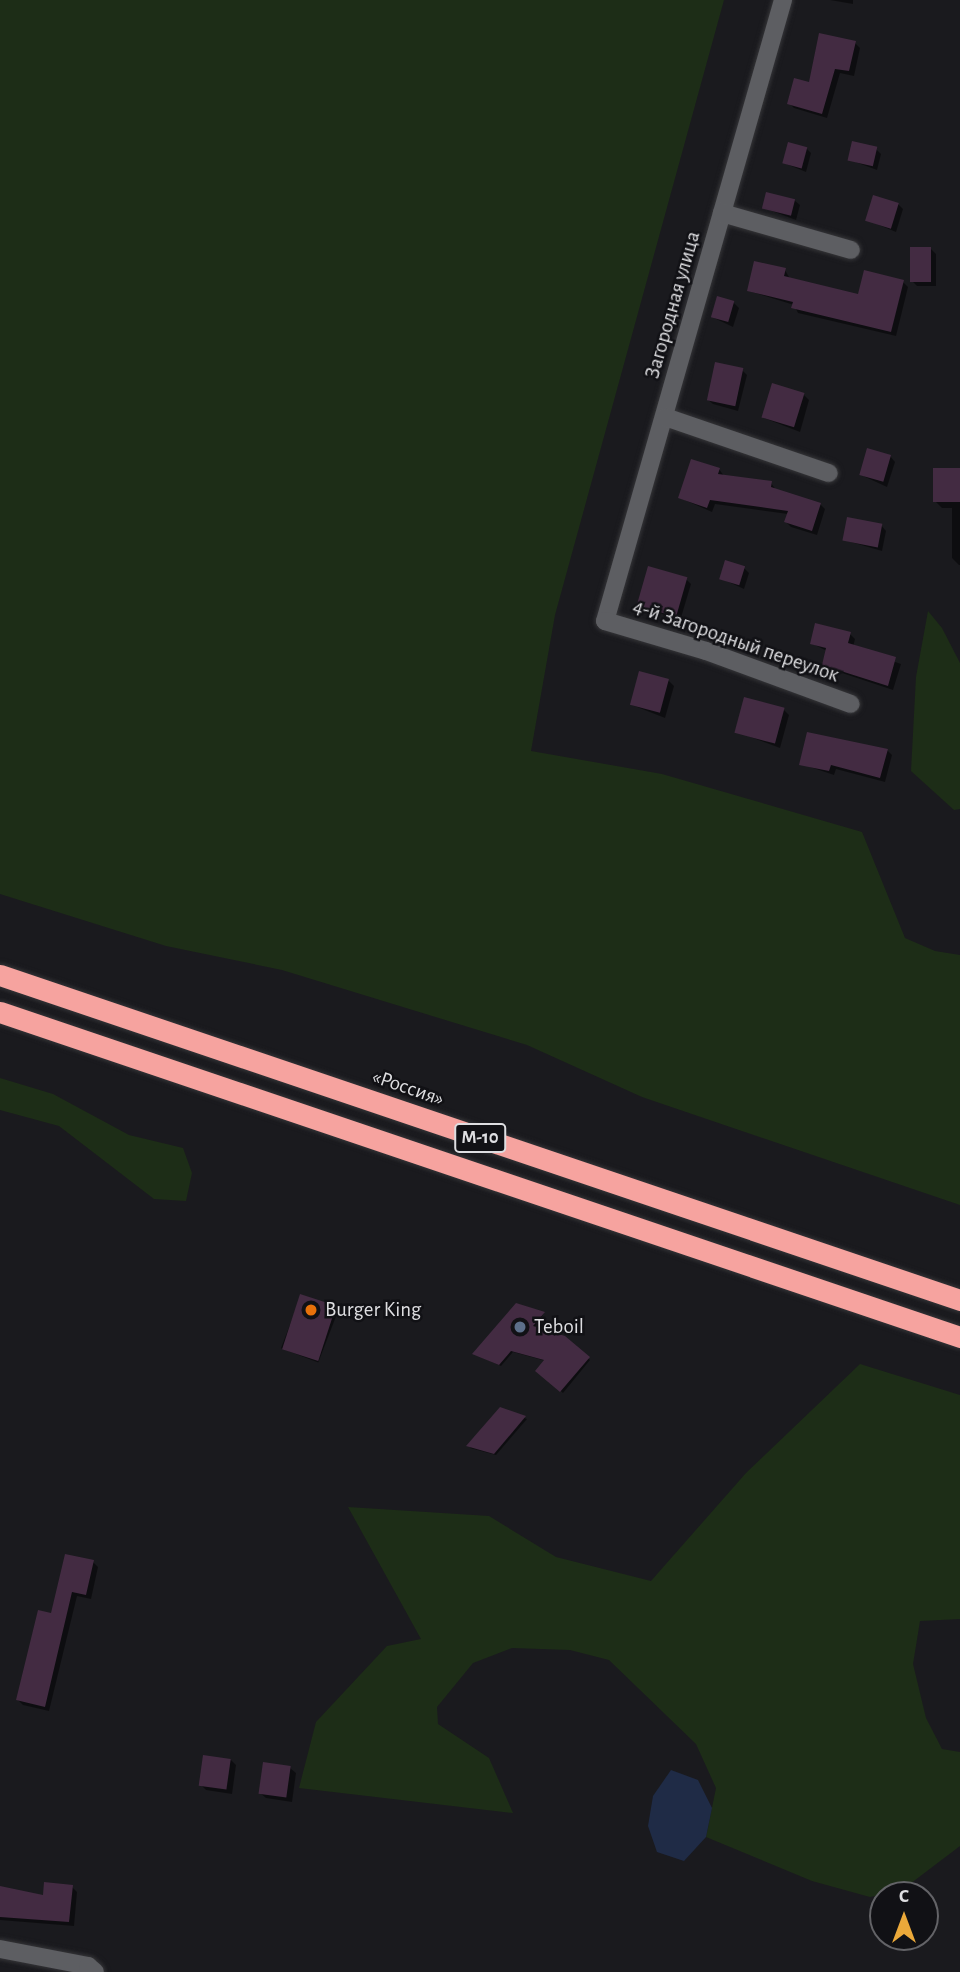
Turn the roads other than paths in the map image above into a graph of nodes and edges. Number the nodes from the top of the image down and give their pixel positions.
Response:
1 (783, 0) edge
2 (722, 213) junction
3 (851, 250) dead end
4 (665, 417) junction
5 (829, 473) dead end
6 (605, 621) joint
7 (851, 704) dead end
8 (0, 975) edge
9 (0, 1012) edge
10 (960, 1300) edge
11 (960, 1337) edge
12 (0, 1949) edge
13 (95, 1972) edge

1 - 2 street, Загородная улица
2 - 3 street
2 - 4 street, Загородная улица
4 - 5 street
4 - 6 street, Загородная улица
6 - 7 street, 4-й Загородный переулок
8 - 10 highway, «Россия» / М-10
9 - 11 highway, М-10
12 - 13 street

